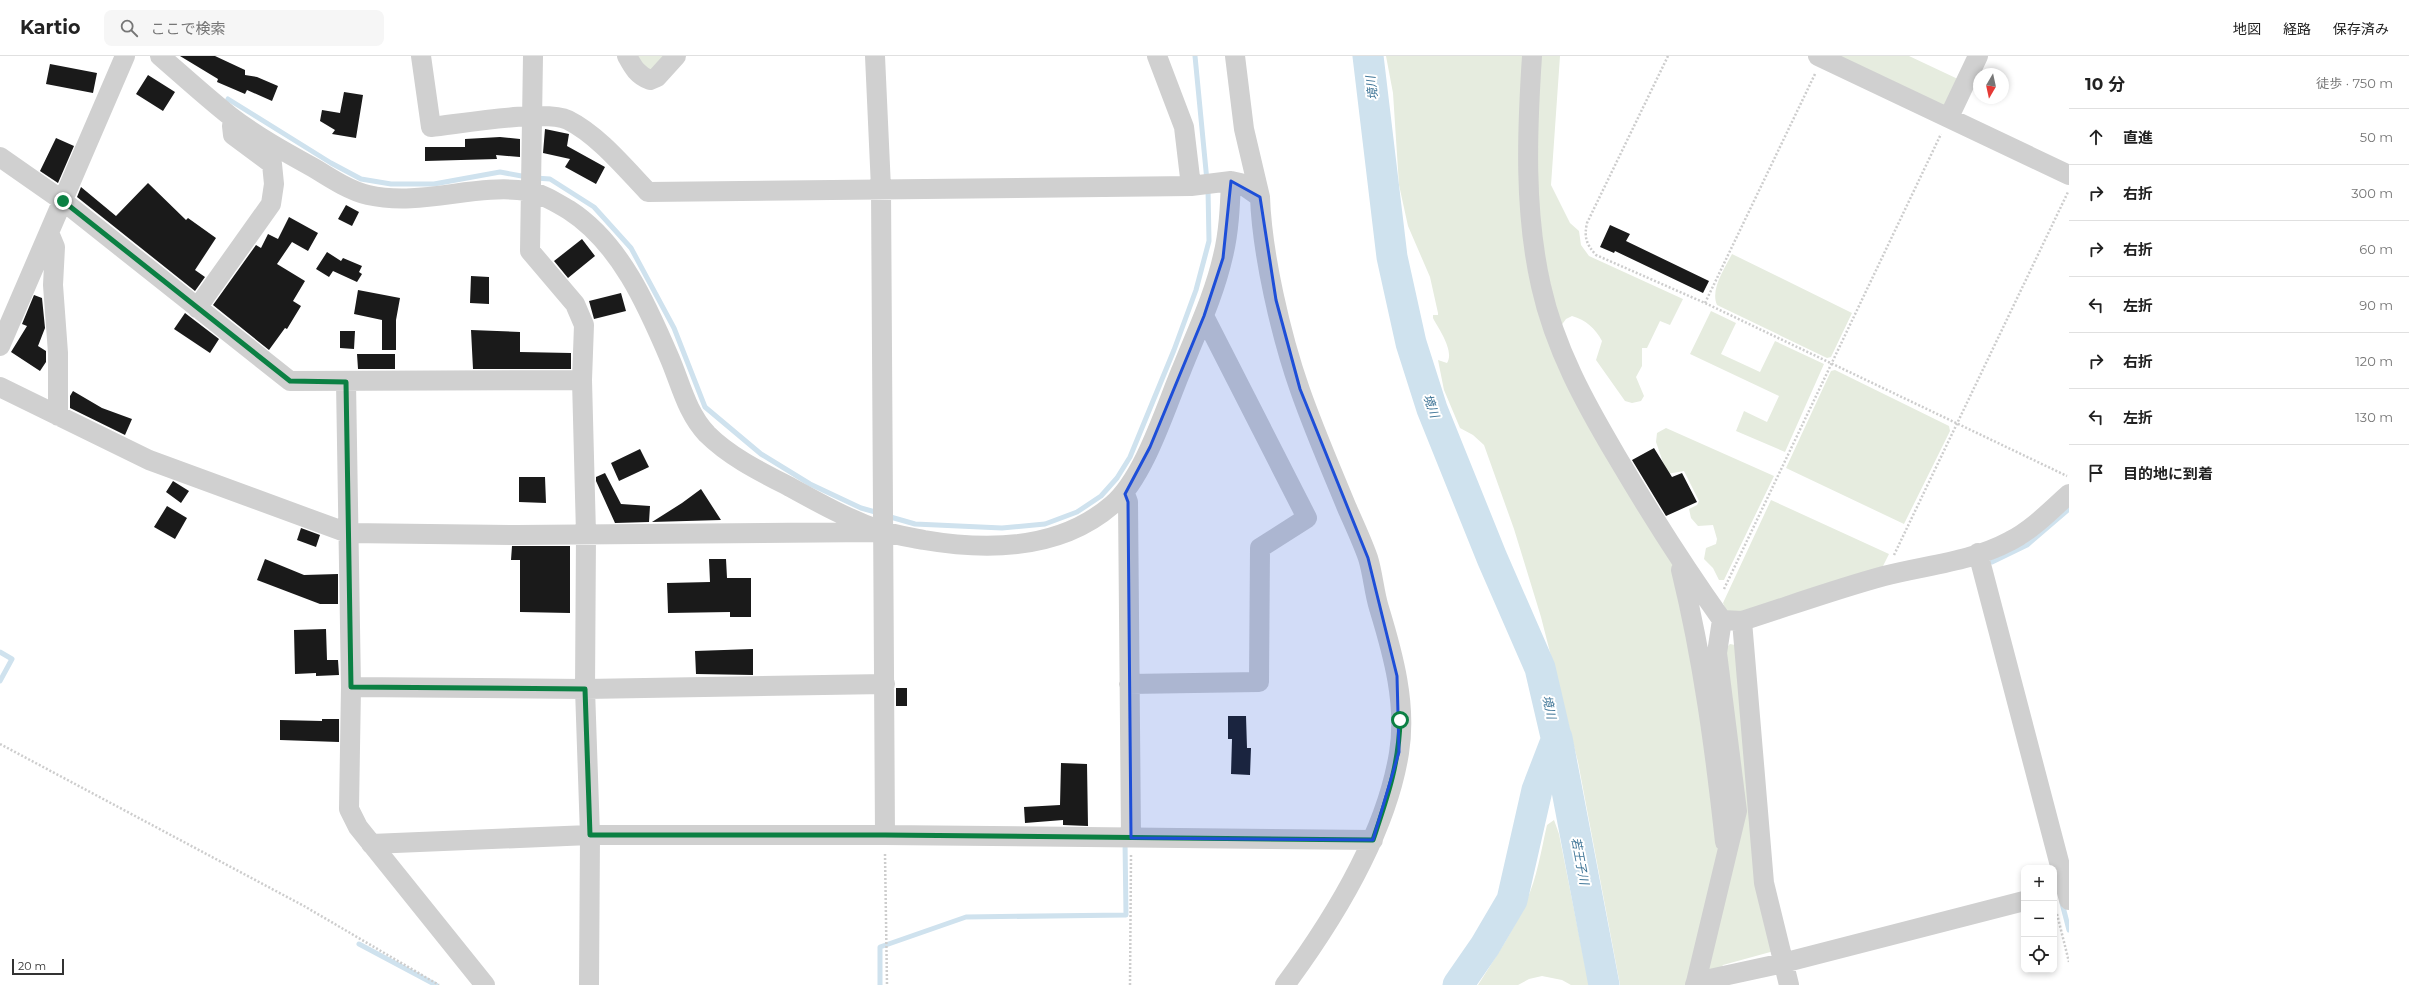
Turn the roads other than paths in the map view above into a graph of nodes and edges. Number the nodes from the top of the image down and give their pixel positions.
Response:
1 (124, 56) edge
2 (160, 56) edge
3 (421, 56) edge
4 (533, 56) edge
5 (627, 56) edge
6 (676, 56) edge
7 (874, 56) edge
8 (1157, 56) edge
9 (1235, 56) edge
10 (1532, 56) edge
11 (1978, 56) edge
12 (1821, 57) edge
13 (533, 115) junction
14 (231, 117) junction
15 (1949, 117) junction
16 (0, 157) edge
17 (2069, 175) edge
18 (1231, 181) junction
19 (1191, 186) junction
20 (881, 188) junction
21 (531, 191) junction
22 (1260, 197) junction
23 (63, 201) junction
24 (50, 235) junction
25 (196, 308) junction
26 (1204, 316) junction
27 (0, 346) edge
28 (582, 380) junction
29 (346, 382) junction
30 (0, 387) edge
31 (58, 416) junction
32 (1125, 494) junction
33 (2069, 494) edge
34 (883, 532) junction
35 (348, 533) junction
36 (586, 534) junction
37 (1978, 553) junction
38 (1678, 559) junction
39 (1717, 614) junction
40 (1742, 621) junction
41 (885, 684) junction
42 (1129, 684) junction
43 (351, 687) junction
44 (585, 689) junction
45 (590, 835) junction
46 (885, 835) junction
47 (1131, 838) junction
48 (1373, 840) junction
49 (372, 844) junction
50 (1726, 858) junction
51 (2063, 897) edge
52 (2021, 902) edge
53 (1783, 963) junction
54 (1695, 984) edge
55 (485, 985) edge
56 (589, 985) edge
57 (1285, 985) edge
58 (1789, 985) edge

1 - 23 street
2 - 14 street
3 - 13 street
4 - 13 street
5 - 6 street
7 - 20 street
8 - 19 street
9 - 22 street
10 - 38 street
11 - 15 street
12 - 15 street
13 - 20 street
13 - 21 street
14 - 21 street
14 - 25 street
15 - 17 street
16 - 23 street
18 - 19 street
18 - 22 street
18 - 26 street
19 - 20 street
20 - 34 street
21 - 28 street
21 - 34 street
22 - 48 street
23 - 24 street
23 - 25 street
24 - 27 street
24 - 31 street
25 - 29 street
26 - 32 street
26 - 42 street
28 - 29 street
28 - 36 street
29 - 35 street
30 - 31 street
31 - 35 street
32 - 34 street
32 - 42 street
33 - 37 street
34 - 36 street
34 - 41 street
35 - 36 street
35 - 43 street
36 - 44 street
37 - 40 street
37 - 51 street
38 - 39 street
38 - 50 street
39 - 40 street
39 - 50 street
40 - 53 street
41 - 44 street
41 - 46 street
42 - 47 street
43 - 44 street
43 - 49 street
44 - 45 street
45 - 46 street
45 - 49 street
45 - 56 street
46 - 47 street
47 - 48 street
48 - 57 street
49 - 55 street
50 - 54 street
52 - 53 street
53 - 54 street
53 - 58 street

